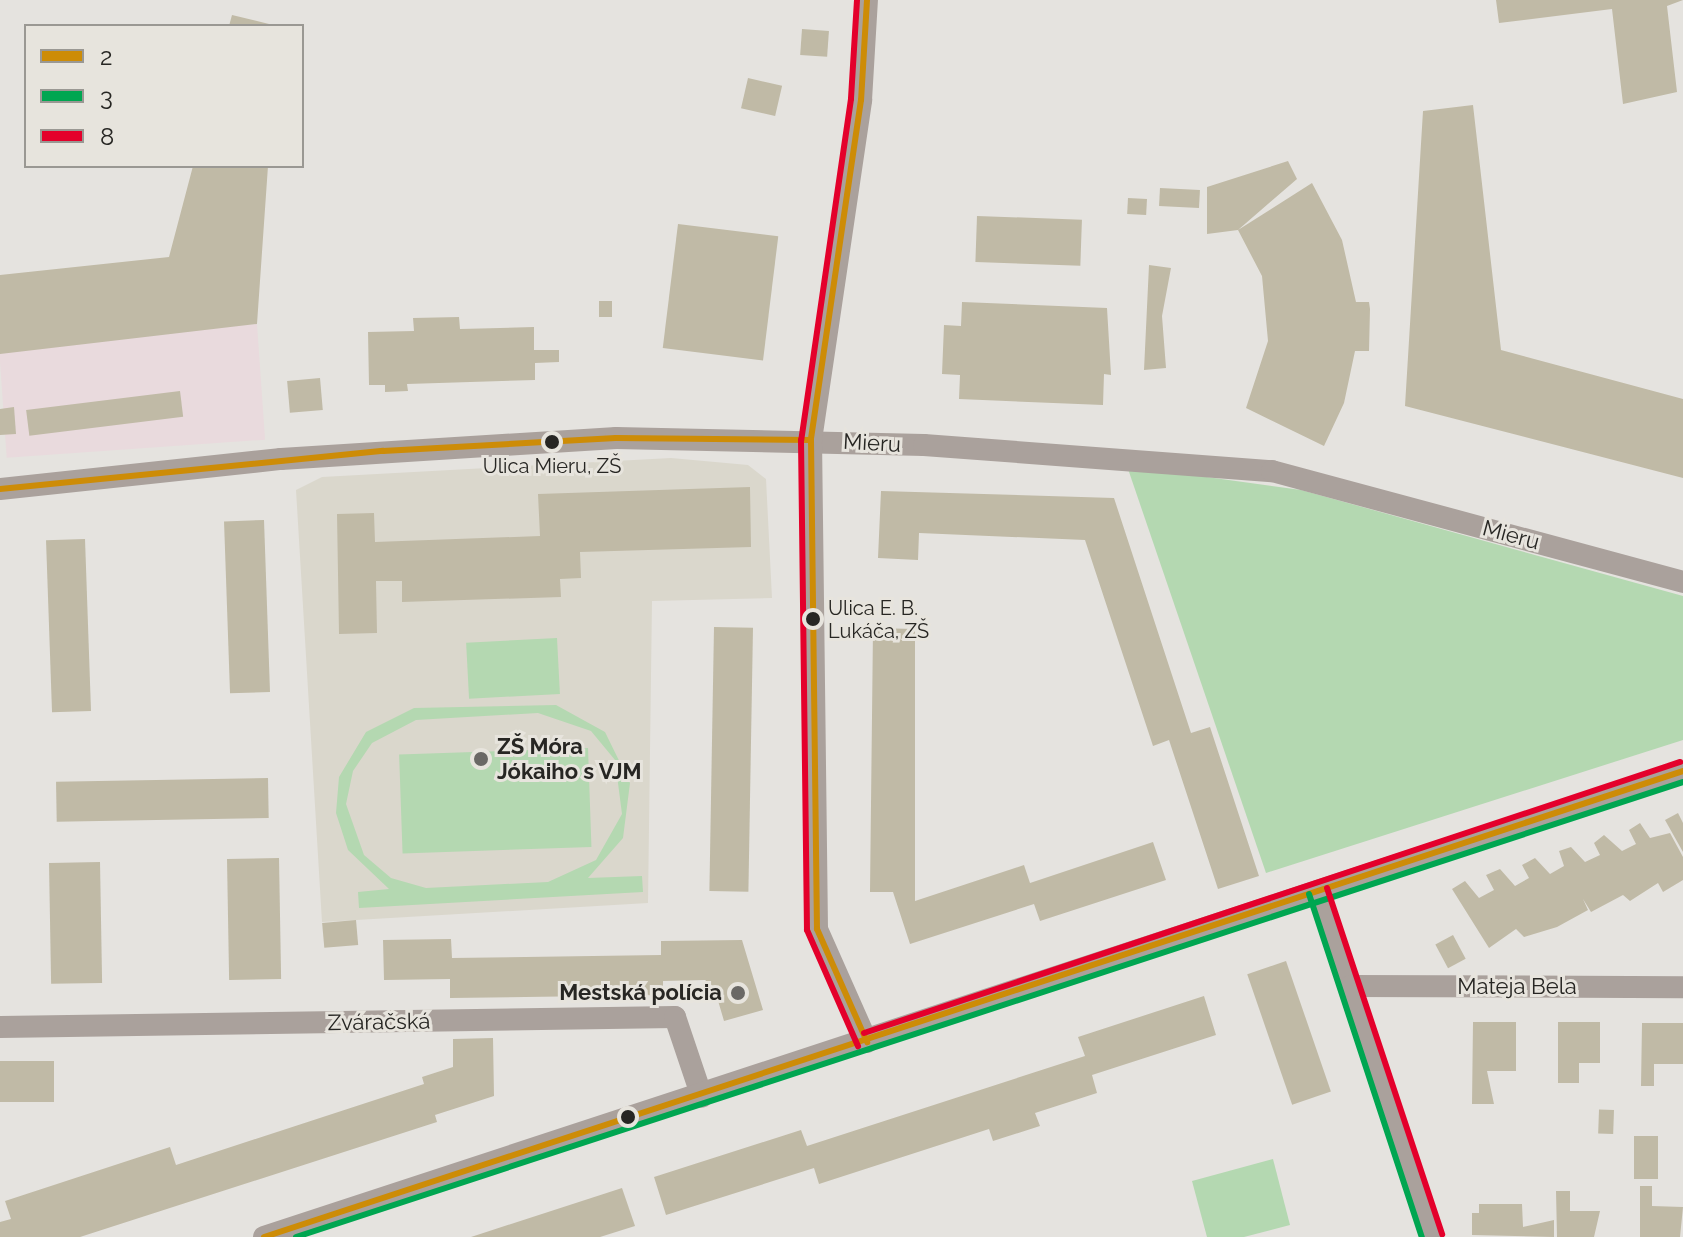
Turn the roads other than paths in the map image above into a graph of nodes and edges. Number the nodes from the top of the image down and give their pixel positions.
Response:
1 (867, 0) edge
2 (811, 440) junction
3 (0, 489) edge
4 (1683, 582) edge
5 (1683, 771) edge
6 (1318, 891) junction
7 (1351, 986) junction
8 (1683, 987) edge
9 (0, 1027) edge
10 (867, 1042) junction
11 (702, 1097) junction
12 (313, 1229) edge
13 (264, 1237) edge
14 (1433, 1237) edge

1 - 2 street
2 - 3 street, Mieru
2 - 4 street, Mieru
2 - 10 street
5 - 6 street
6 - 7 street
6 - 10 street
7 - 8 street, Mateja Bela
7 - 14 street
9 - 11 street, Zváračská
10 - 11 street
11 - 12 street
12 - 13 street

